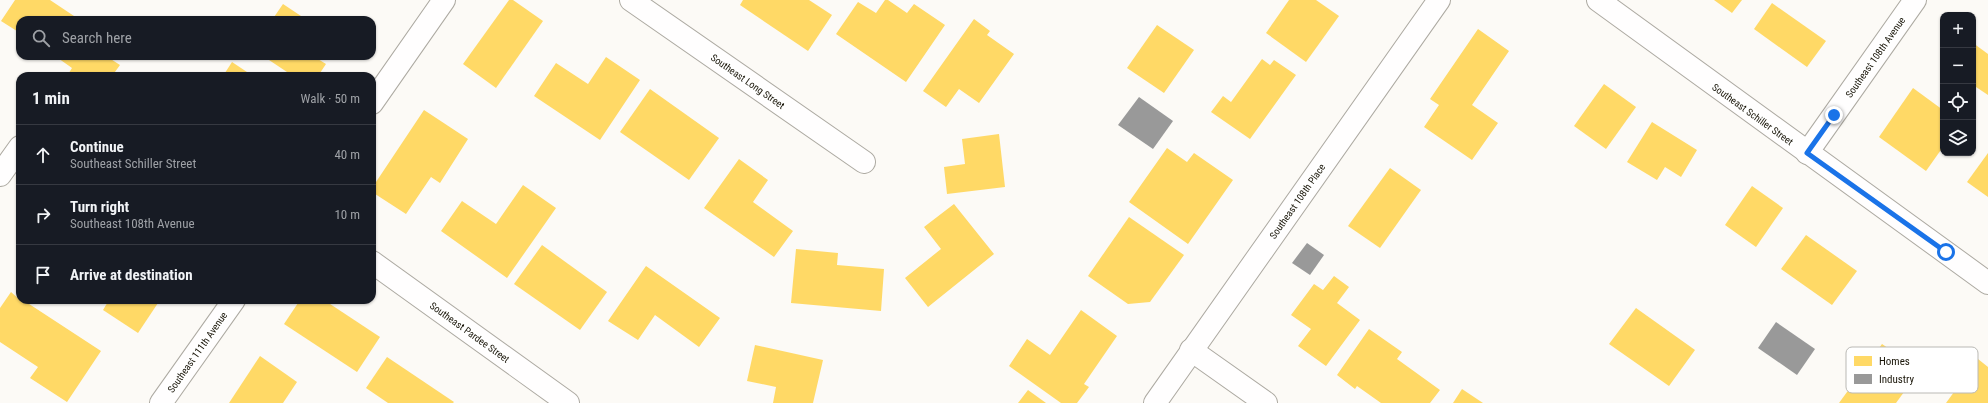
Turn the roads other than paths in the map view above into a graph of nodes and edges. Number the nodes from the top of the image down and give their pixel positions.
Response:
1 (444, 0) edge
2 (631, 0) edge
3 (1439, 0) edge
4 (1598, 0) edge
5 (1915, 0) edge
6 (376, 97) edge
7 (16, 153) edge
8 (1807, 153) junction
9 (864, 162) dead end
10 (0, 175) edge
11 (376, 265) edge
12 (1988, 283) edge
13 (231, 304) edge
14 (1191, 350) junction
15 (161, 403) edge
16 (568, 403) edge
17 (1155, 403) edge
18 (1266, 403) edge

1 - 6 street
2 - 9 street, Southeast Long Street
3 - 14 street, Southeast 108th Place
4 - 8 street, Southeast Schiller Street
5 - 8 street, Southeast 108th Avenue
7 - 10 street
8 - 12 street, Southeast Schiller Street
11 - 16 street, Southeast Pardee Street
13 - 15 street, Southeast 111th Avenue
14 - 17 street, Southeast 108th Place
14 - 18 street

